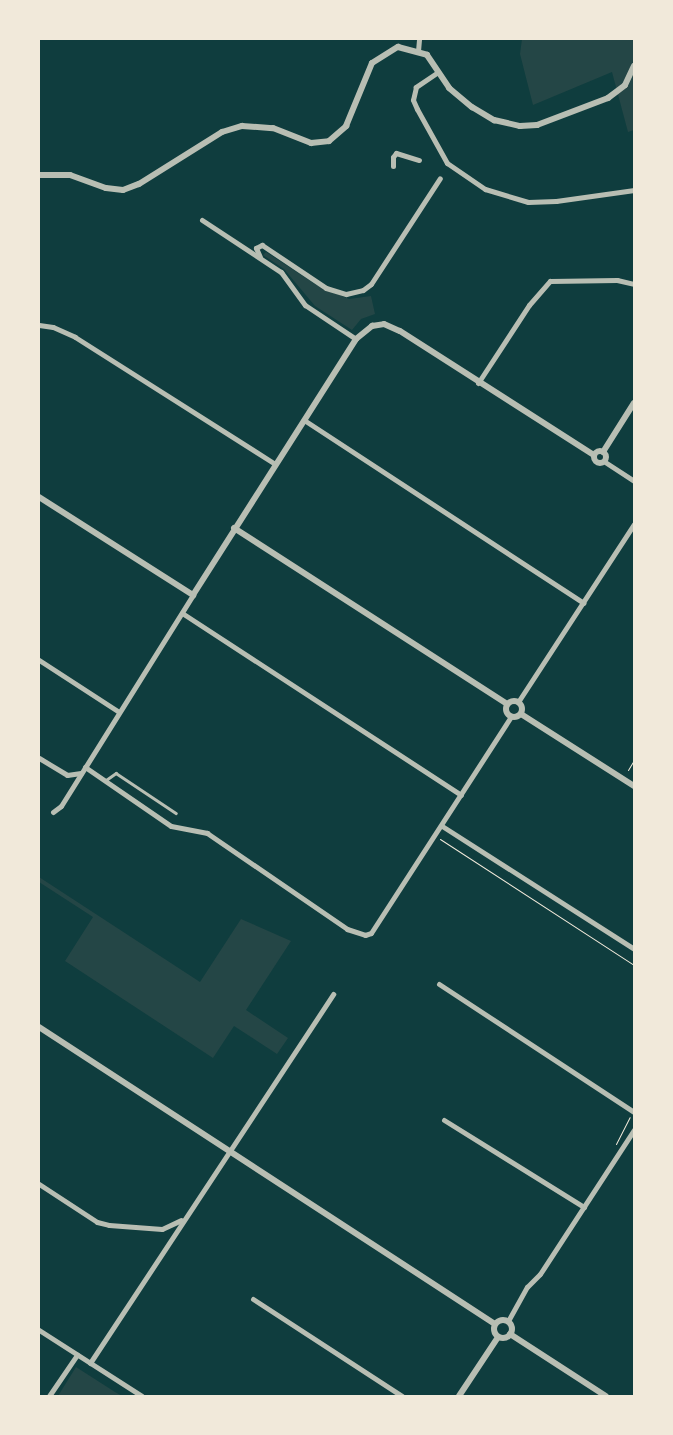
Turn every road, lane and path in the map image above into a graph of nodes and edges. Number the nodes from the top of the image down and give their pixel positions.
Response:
1 (419, 39) edge
2 (418, 51) junction
3 (634, 66) edge
4 (438, 72) junction
5 (419, 160) dead end
6 (393, 166) dead end
7 (39, 175) edge
8 (440, 178) dead end
9 (634, 190) edge
10 (202, 220) dead end
11 (260, 257) junction
12 (634, 284) edge
13 (39, 325) edge
14 (356, 339) junction
15 (478, 382) junction
16 (634, 403) edge
17 (304, 420) junction
18 (603, 452) junction
19 (594, 456) junction
20 (605, 462) junction
21 (275, 464) junction
22 (634, 481) edge
23 (39, 497) edge
24 (634, 524) edge
25 (234, 528) junction
26 (193, 595) junction
27 (584, 603) junction
28 (182, 612) junction
29 (39, 660) edge
30 (518, 702) junction
31 (507, 704) junction
32 (119, 712) junction
33 (521, 714) junction
34 (510, 717) junction
35 (39, 758) edge
36 (634, 760) edge
37 (83, 770) junction
38 (628, 770) dead end
39 (106, 780) junction
40 (633, 783) edge
41 (461, 795) junction
42 (53, 812) dead end
43 (176, 813) dead end
44 (442, 826) junction
45 (435, 836) junction
46 (634, 949) edge
47 (634, 964) edge
48 (440, 984) dead end
49 (333, 994) dead end
50 (39, 1027) edge
51 (634, 1112) edge
52 (444, 1120) dead end
53 (634, 1130) edge
54 (614, 1146) dead end
55 (229, 1151) junction
56 (39, 1184) edge
57 (584, 1207) junction
58 (187, 1215) junction
59 (253, 1299) dead end
60 (508, 1322) junction
61 (495, 1324) junction
62 (39, 1330) edge
63 (510, 1334) junction
64 (498, 1337) junction
65 (77, 1354) junction
66 (90, 1363) junction
67 (49, 1396) edge
68 (142, 1396) edge
69 (402, 1396) edge
70 (459, 1396) edge
71 (606, 1396) edge

1 - 2 street
2 - 4 street
2 - 7 street
3 - 4 street
4 - 9 street
5 - 6 street
8 - 11 street
10 - 11 street
11 - 14 street
12 - 15 street
13 - 21 street
14 - 15 street
14 - 17 street
15 - 19 street
16 - 18 street
17 - 21 street
17 - 27 street
18 - 19 street
18 - 20 street
19 - 20 street
20 - 22 street
21 - 25 street
23 - 26 street
24 - 27 street
25 - 26 street
25 - 31 street
26 - 28 street
27 - 30 street
28 - 32 street
28 - 41 street
29 - 32 street
30 - 31 street
30 - 33 street
31 - 34 street
32 - 37 street
33 - 34 street
33 - 40 street
34 - 41 street
35 - 37 street
36 - 38 path
37 - 39 street
37 - 42 street
39 - 43 lane
39 - 45 street
41 - 44 street
44 - 45 street
44 - 46 street
45 - 47 path
48 - 51 street
49 - 55 street
50 - 55 street
51 - 54 path
52 - 57 street
53 - 57 street
55 - 58 street
55 - 61 street
56 - 58 street
57 - 60 street
58 - 66 street
59 - 69 street
60 - 61 street
60 - 63 street
61 - 64 street
62 - 65 street
63 - 64 street
63 - 71 street
64 - 70 street
65 - 66 street
65 - 67 street
66 - 68 street

